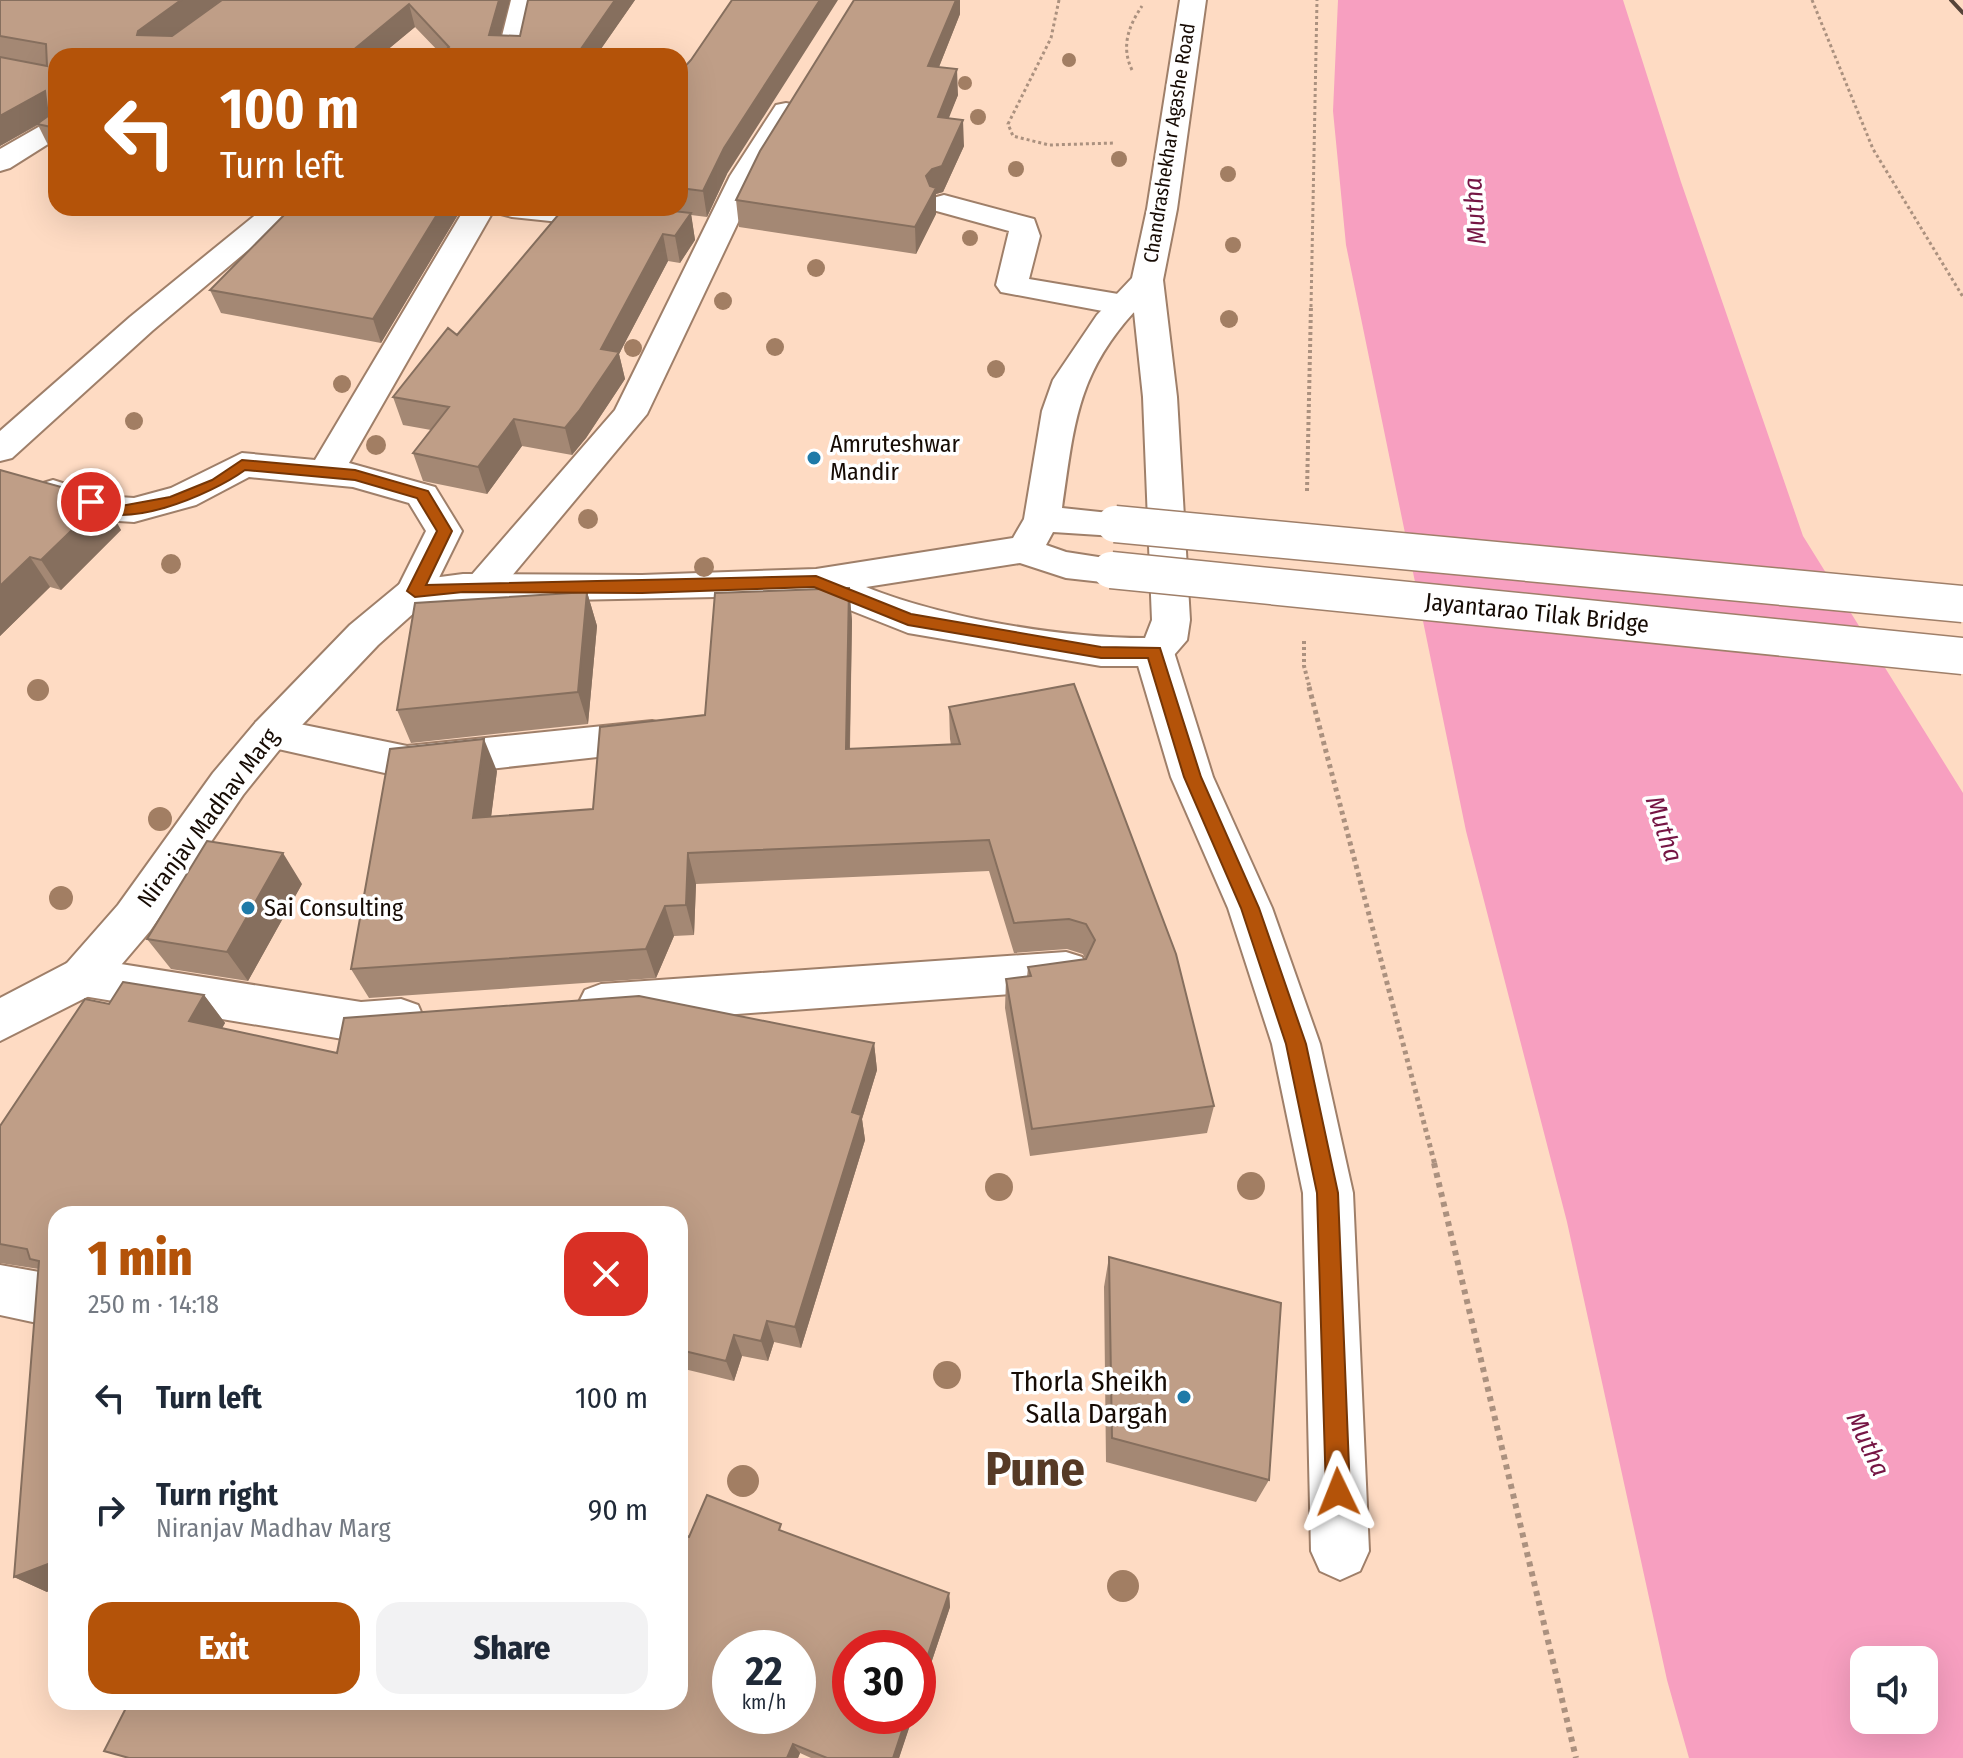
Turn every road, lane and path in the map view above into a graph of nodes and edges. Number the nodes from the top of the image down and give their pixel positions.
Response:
1 (524, 0) edge
2 (1059, 0) edge
3 (1146, 0) edge
4 (1193, 0) edge
5 (1317, 0) edge
6 (1812, 0) edge
7 (512, 48) edge
8 (1134, 73) dead end
9 (800, 88) edge
10 (48, 131) edge
11 (1114, 143) dead end
12 (0, 162) edge
13 (944, 204) dead end
14 (273, 216) edge
15 (475, 216) edge
16 (588, 216) edge
17 (645, 222) edge
18 (1136, 292) junction
19 (1963, 297) edge
20 (0, 450) edge
21 (325, 473) junction
22 (0, 478) edge
23 (1307, 496) dead end
24 (1034, 534) junction
25 (816, 582) junction
26 (482, 587) junction
27 (415, 591) junction
28 (1963, 604) edge
29 (1304, 635) dead end
30 (1154, 652) junction
31 (1963, 656) edge
32 (270, 733) junction
33 (652, 736) edge
34 (1066, 971) edge
35 (83, 977) junction
36 (565, 1007) edge
37 (440, 1016) edge
38 (0, 1021) edge
39 (0, 1290) edge
40 (48, 1299) edge
41 (1340, 1551) dead end
42 (1576, 1758) edge

1 - 7 street
2 - 11 path
3 - 8 path
4 - 18 street, Chandrashekhar Agashe Road
5 - 23 path
6 - 19 path
9 - 26 street
10 - 12 street
13 - 18 street
14 - 20 street
15 - 21 street
16 - 17 street
18 - 24 street, Chandrashekhar Agashe Road
18 - 30 street
21 - 22 street
21 - 27 street, Niranjav Madhav Marg
24 - 25 street
24 - 28 street, Jayantarao Tilak Bridge, bridge
24 - 31 street, Jayantarao Tilak Bridge, bridge
25 - 26 street
25 - 30 street
26 - 27 street
27 - 32 street, Niranjav Madhav Marg
29 - 42 path
30 - 41 street
32 - 33 street
32 - 35 street, Niranjav Madhav Marg
34 - 36 street
35 - 37 street
35 - 38 street, Niranjav Madhav Marg
39 - 40 street

